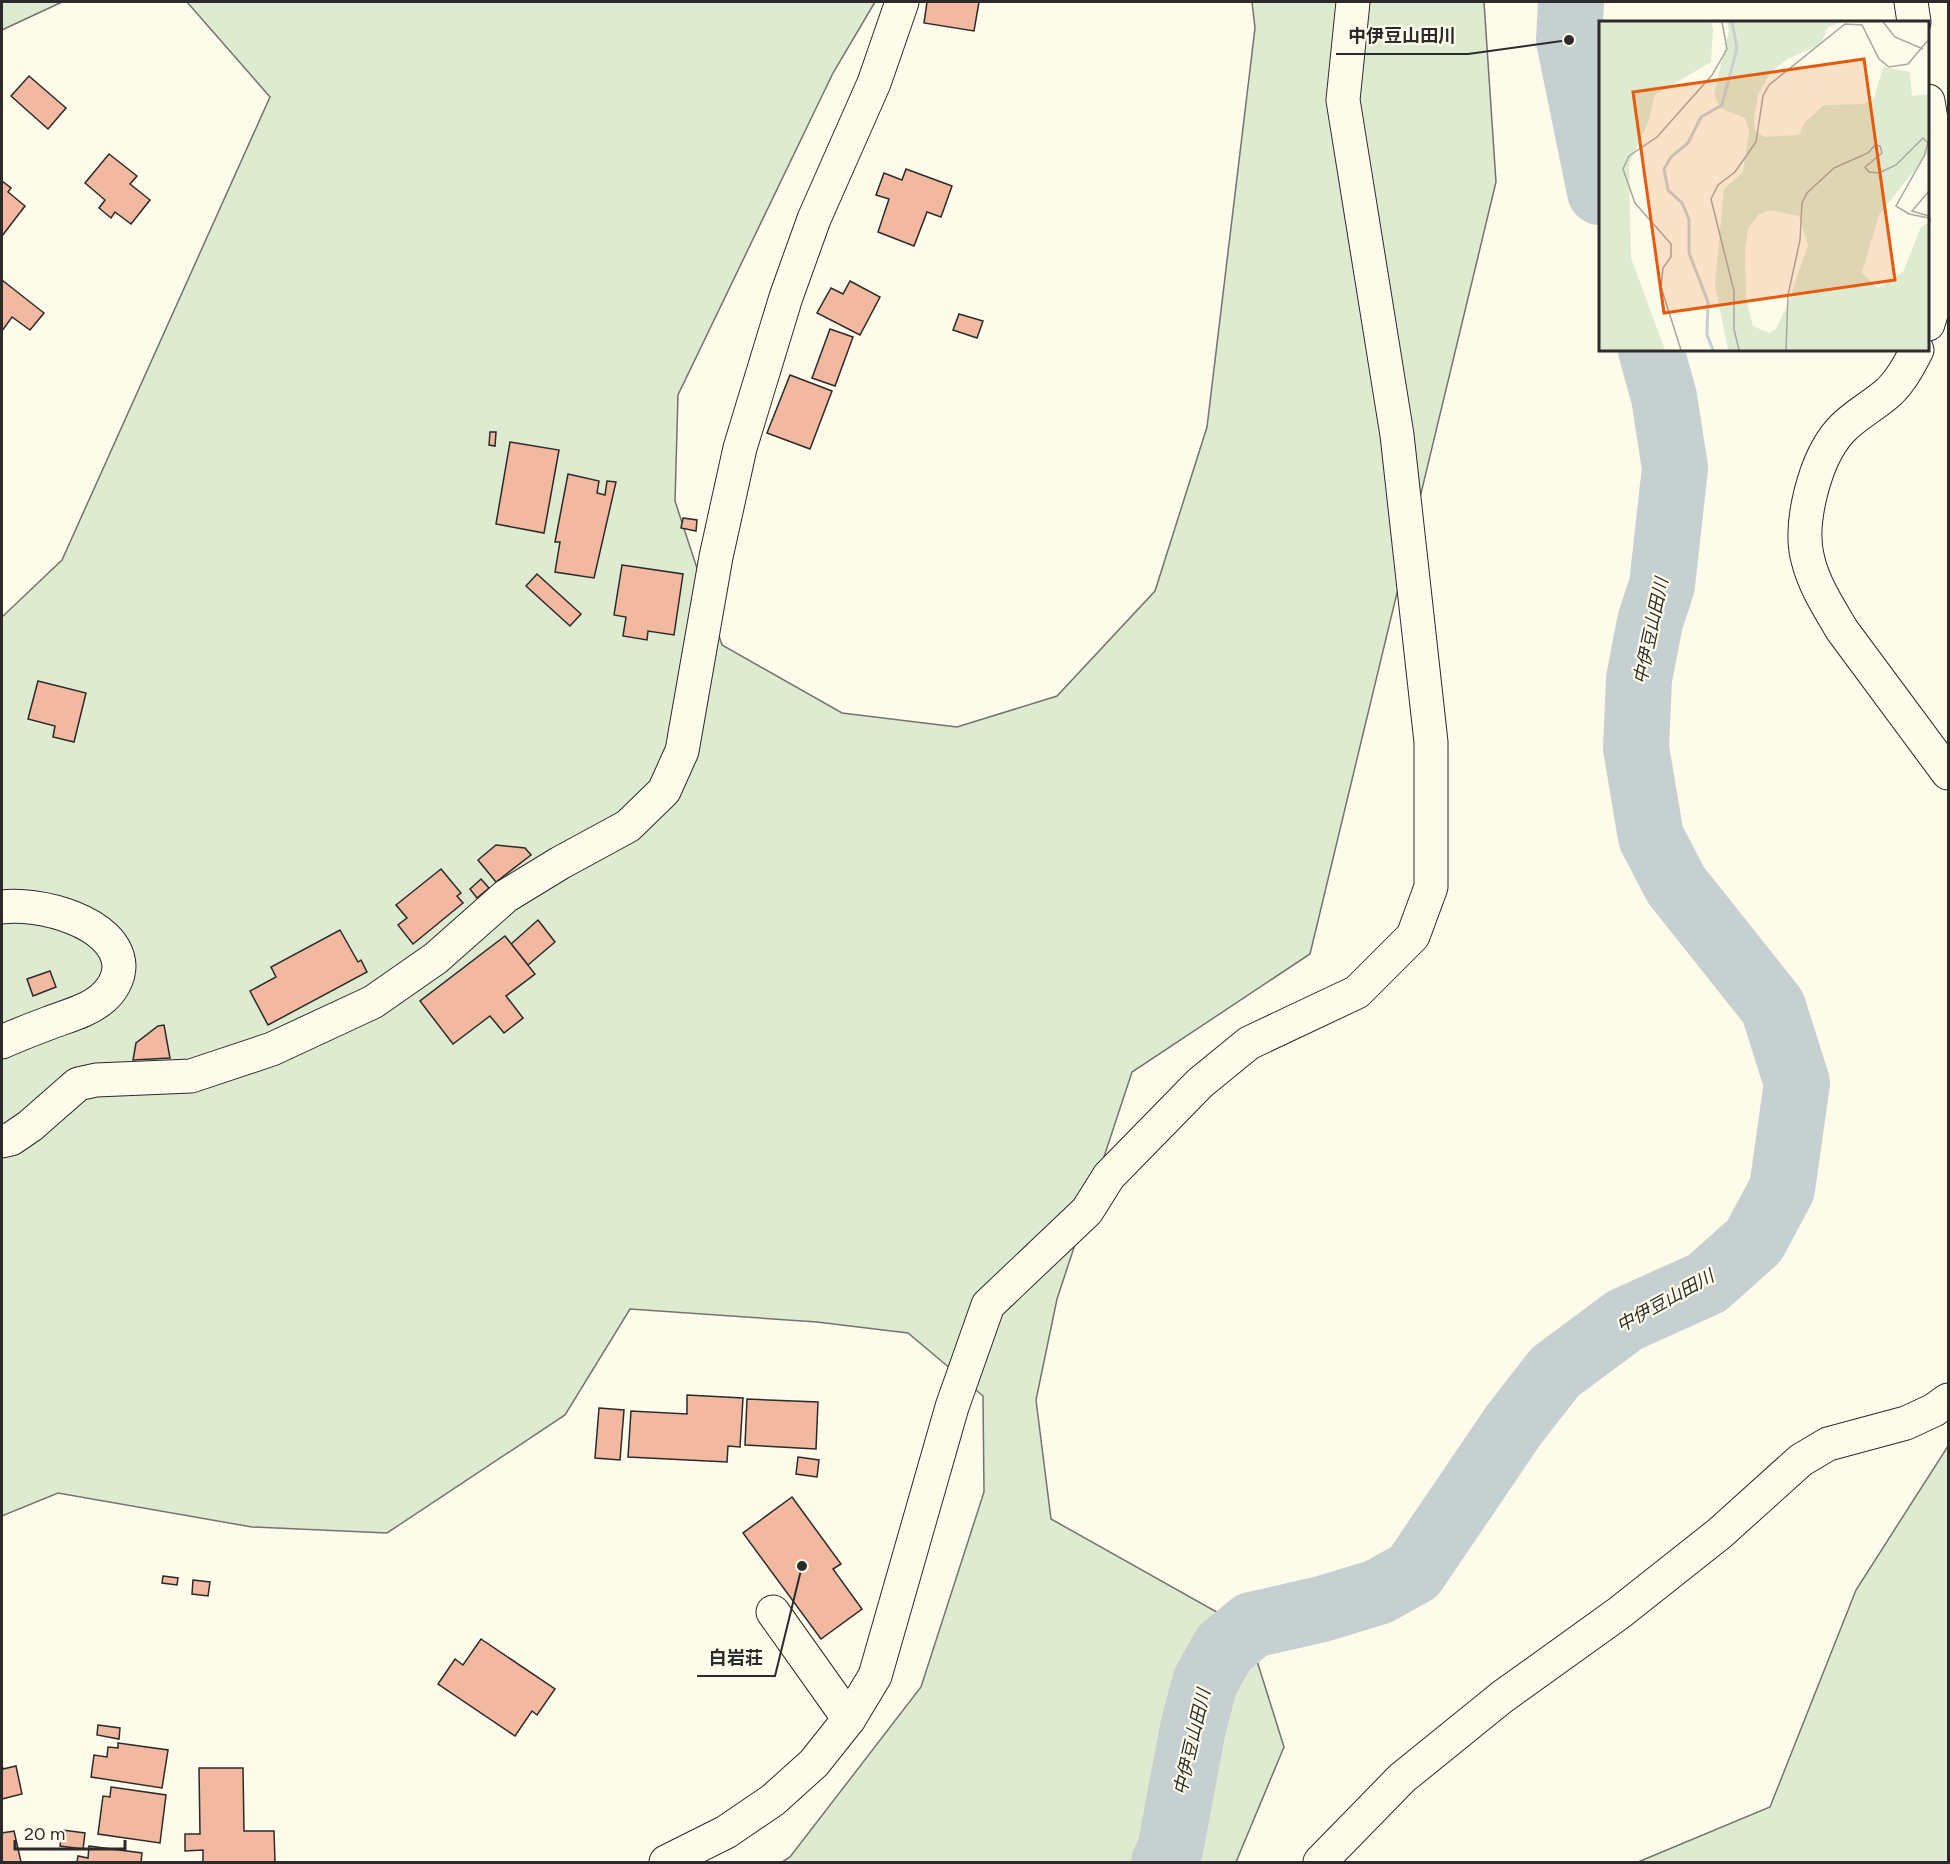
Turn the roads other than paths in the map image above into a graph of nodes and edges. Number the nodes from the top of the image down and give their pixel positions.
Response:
1 (902, 2) edge
2 (1353, 2) edge
3 (1911, 2) edge
4 (1914, 21) edge
5 (1929, 107) edge
6 (1929, 321) edge
7 (1916, 351) edge
8 (1948, 773) edge
9 (2, 908) edge
10 (2, 1042) edge
11 (2, 1141) edge
12 (1948, 1400) edge
13 (773, 1612) dead end
14 (849, 1719) junction
15 (666, 1863) edge
16 (1320, 1863) edge

1 - 11 street
2 - 14 street
3 - 4 street
5 - 6 street
7 - 8 street
9 - 10 street
12 - 16 street
13 - 14 street
14 - 15 street

